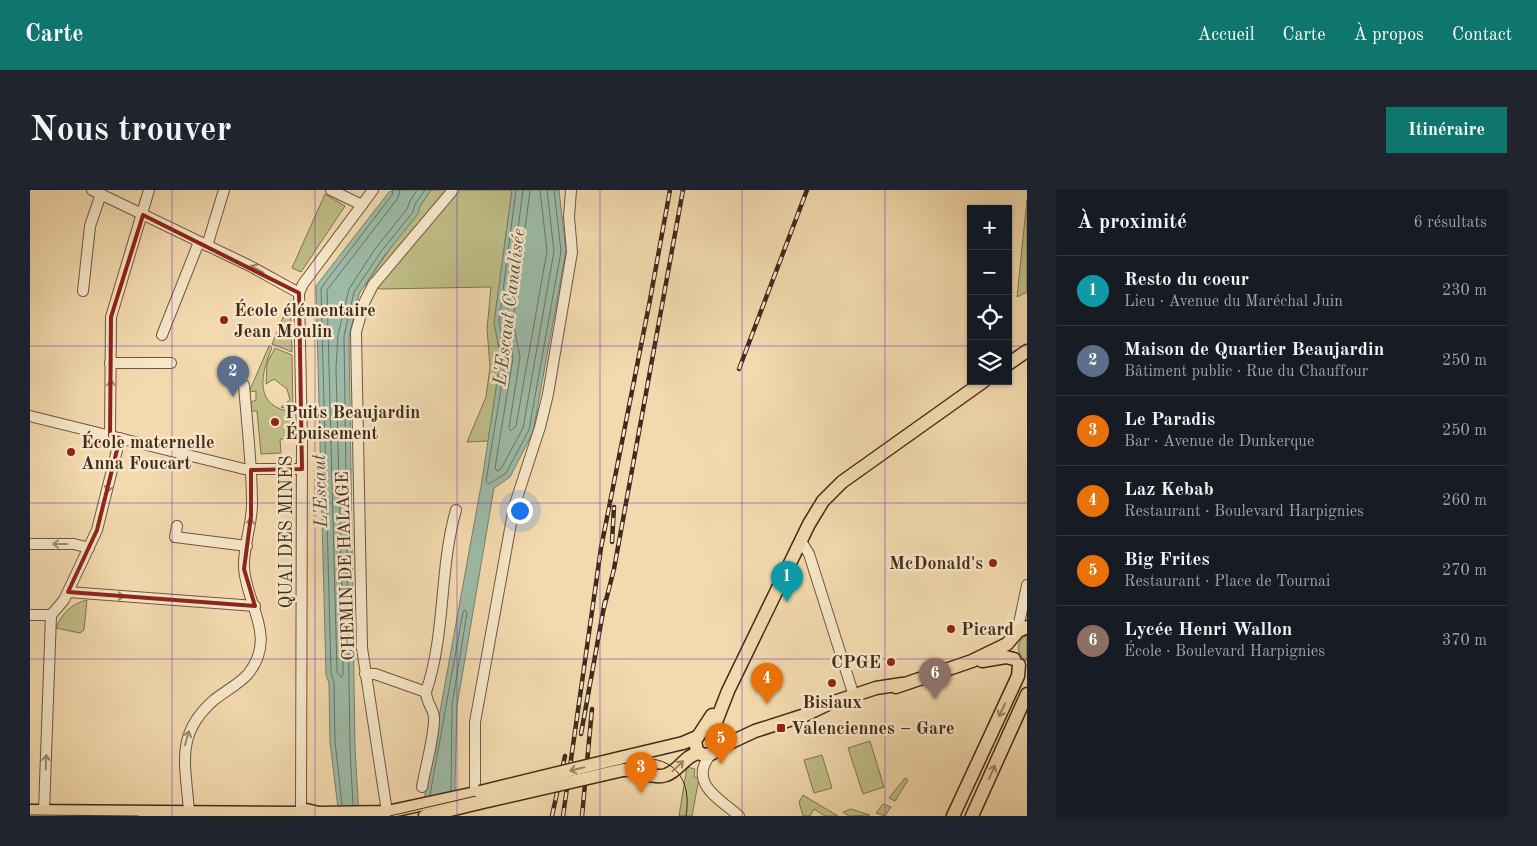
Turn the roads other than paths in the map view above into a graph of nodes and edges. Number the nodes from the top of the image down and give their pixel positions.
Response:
1 (149, 190) edge
2 (224, 190) edge
3 (331, 190) edge
4 (373, 190) edge
5 (453, 190) edge
6 (571, 190) edge
7 (97, 192) edge
8 (362, 205) junction
9 (143, 215) junction
10 (203, 244) junction
11 (83, 291) dead end
12 (299, 293) junction
13 (162, 335) dead end
14 (1027, 351) edge
15 (1012, 361) edge
16 (110, 363) junction
17 (171, 363) dead end
18 (244, 385) dead end
19 (978, 385) edge
20 (30, 416) edge
21 (115, 437) junction
22 (251, 470) junction
23 (302, 470) junction
24 (456, 510) dead end
25 (176, 526) dead end
26 (801, 540) junction
27 (30, 544) edge
28 (247, 546) junction
29 (89, 548) junction
30 (1027, 585) edge
31 (68, 592) junction
32 (255, 606) junction
33 (1026, 611) edge
34 (30, 615) edge
35 (51, 615) junction
36 (1019, 633) edge
37 (972, 662) junction
38 (1020, 664) edge
39 (365, 674) junction
40 (902, 684) junction
41 (728, 691) junction
42 (426, 692) junction
43 (1027, 694) edge
44 (854, 696) junction
45 (805, 715) junction
46 (755, 731) junction
47 (698, 735) junction
48 (715, 735) junction
49 (709, 753) junction
50 (623, 764) junction
51 (422, 787) dead end
52 (474, 798) junction
53 (30, 811) edge
54 (44, 811) junction
55 (189, 812) junction
56 (309, 813) edge
57 (381, 813) junction
58 (425, 816) edge
59 (739, 816) edge
60 (954, 816) edge
61 (972, 816) edge

1 - 9 street
2 - 10 street
3 - 8 street
4 - 8 street
5 - 39 street, CHEMIN DE HALAGE
6 - 52 street
7 - 9 street
7 - 11 street
8 - 12 street
9 - 10 street
9 - 16 street
12 -> 10 street
10 - 13 street
12 - 23 street, QUAI DES MINES
14 - 15 main road
16 - 17 street
21 -> 16 street
18 - 22 street
19 - 26 main road
20 - 21 street
21 - 22 street
21 -> 29 street
22 - 23 street
28 -> 22 street
23 - 56 street, QUAI DES MINES
24 - 42 street
25 - 28 street
26 - 41 main road
26 - 44 street
29 -> 27 street
28 - 32 street
29 - 31 street
30 - 33 street
31 -> 32 street
31 - 35 street
55 -> 32 street
33 - 36 street
34 - 35 street
54 -> 35 street
36 - 37 main road
36 - 38 main road
37 - 38 main road
37 - 40 main road
38 -> 60 main road
39 - 42 street, CHEMIN DE HALAGE
39 - 57 street, CHEMIN DE HALAGE
40 - 44 main road
40 - 45 main road
41 - 47 main road
41 - 48 main road
42 - 51 street
61 -> 43 main road
44 - 45 main road
45 - 46 main road
46 - 48 main road
46 - 49 main road
47 - 48 main road
47 - 49 main road
47 - 50 main road
48 - 49 main road
50 -> 49 main road
49 - 59 street
50 - 52 main road, bridge
52 - 57 main road
52 - 58 main road
53 - 54 main road
54 - 55 main road
55 - 56 main road
56 - 57 main road

